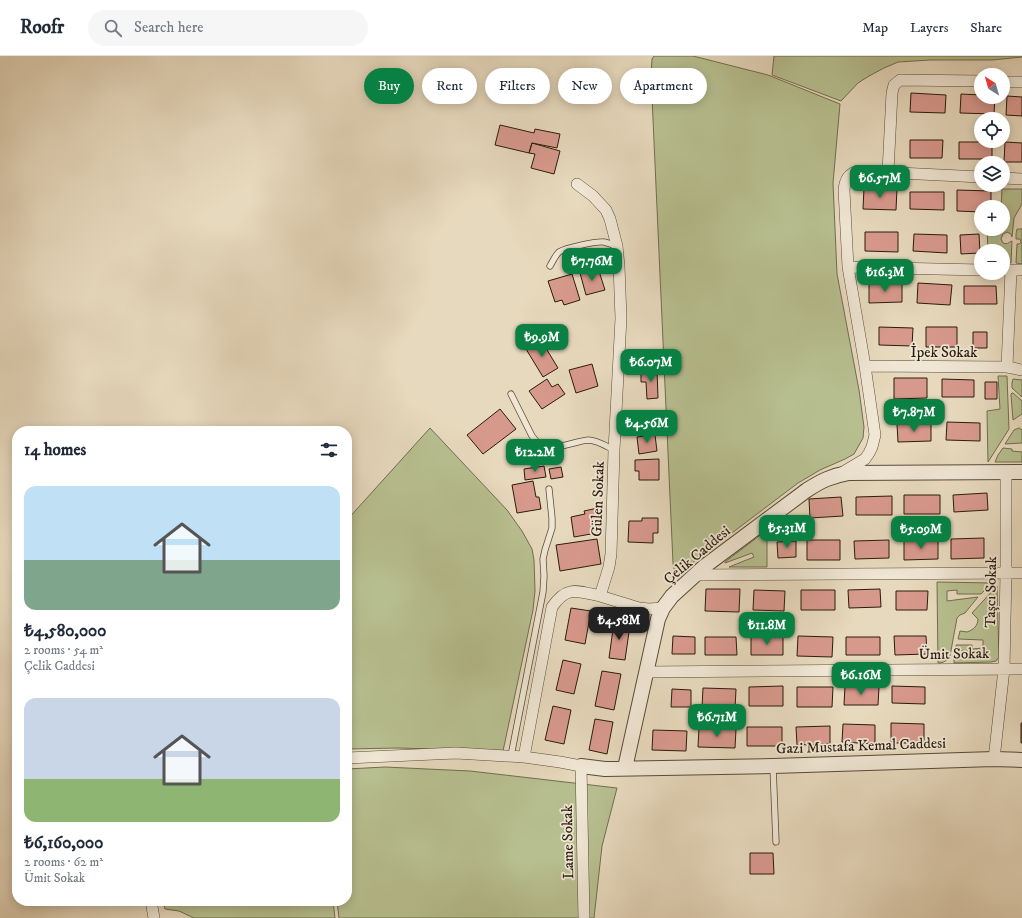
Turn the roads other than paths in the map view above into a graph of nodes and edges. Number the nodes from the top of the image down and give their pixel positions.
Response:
1 (974, 82) edge
2 (1010, 82) edge
3 (1022, 82) edge
4 (888, 172) junction
5 (974, 177) edge
6 (1010, 178) edge
7 (1022, 179) edge
8 (576, 184) dead end
9 (617, 246) junction
10 (550, 266) dead end
11 (848, 267) junction
12 (974, 270) edge
13 (1012, 270) edge
14 (865, 366) junction
15 (1007, 367) junction
16 (1022, 370) edge
17 (511, 394) dead end
18 (614, 450) junction
19 (1006, 472) junction
20 (1022, 472) edge
21 (838, 475) junction
22 (549, 489) dead end
23 (1006, 573) junction
24 (1022, 573) edge
25 (697, 575) junction
26 (600, 596) junction
27 (663, 608) junction
28 (1004, 669) junction
29 (1022, 669) edge
30 (646, 672) junction
31 (511, 756) junction
32 (524, 757) junction
33 (352, 758) edge
34 (994, 759) junction
35 (1022, 760) edge
36 (581, 766) junction
37 (773, 766) junction
38 (625, 768) junction
39 (776, 842) dead end
40 (152, 906) edge
41 (154, 918) edge
42 (584, 918) edge

1 - 4 street
2 - 3 street
4 - 5 street
4 - 11 street
6 - 7 street
8 - 9 street, Gülen Sokak
9 - 10 lane
9 - 18 street, Gülen Sokak
11 - 12 street
11 - 14 street
13 - 15 street
14 - 15 street, İpek Sokak
14 - 21 street
15 - 16 street, İpek Sokak
17 - 18 lane
18 - 26 street, Gülen Sokak
19 - 20 street, Çelik Caddesi
19 - 21 street, Çelik Caddesi
19 - 23 street, Taşcı Sokak
21 - 25 street, Çelik Caddesi
22 - 31 lane
23 - 24 street
23 - 25 street
23 - 28 street, Taşcı Sokak
25 - 27 street, Çelik Caddesi
26 - 27 street
26 - 32 street
27 - 30 street, Çelik Caddesi
28 - 29 street, Ümit Sokak
28 - 30 street, Ümit Sokak
28 - 34 street, Taşcı Sokak
30 - 38 street, Çelik Caddesi
31 - 32 street
31 - 33 street
32 - 36 street
34 - 35 street, Gazi Mustafa Kemal Caddesi
34 - 37 street, Gazi Mustafa Kemal Caddesi
36 - 38 street, Gazi Mustafa Kemal Caddesi
36 - 42 street, Lame Sokak
37 - 38 street, Gazi Mustafa Kemal Caddesi
37 - 39 lane
40 - 41 street

